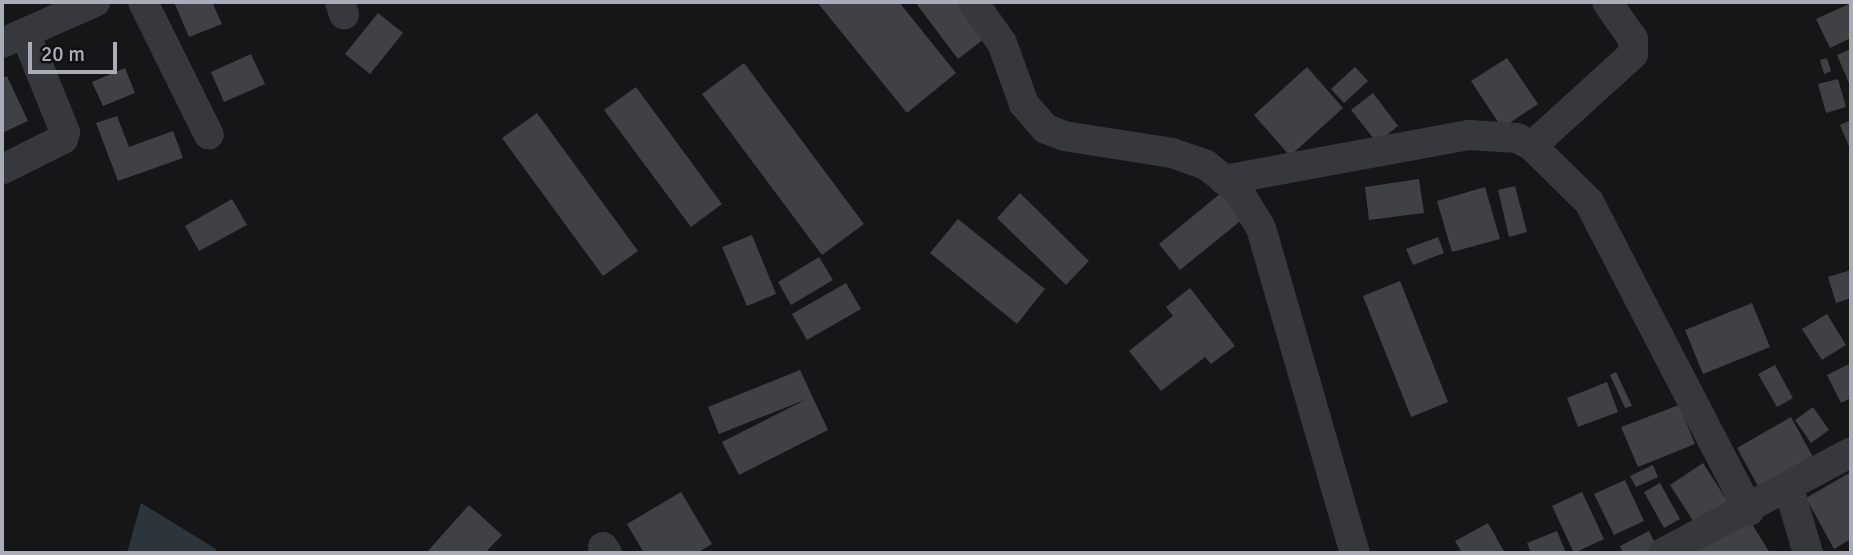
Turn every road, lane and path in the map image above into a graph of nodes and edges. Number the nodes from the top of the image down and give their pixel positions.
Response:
1 (95, 2) edge
2 (143, 2) edge
3 (973, 2) edge
4 (1606, 2) edge
5 (13, 38) edge
6 (209, 135) dead end
7 (1532, 146) junction
8 (3, 169) edge
9 (1224, 180) junction
10 (1851, 452) edge
11 (1789, 489) junction
12 (1749, 511) junction
13 (1355, 553) edge
14 (1663, 553) edge
15 (1808, 553) edge

1 - 5 street
2 - 6 street
3 - 9 street
4 - 7 street
5 - 8 street
7 - 9 street
7 - 12 street
9 - 13 street
10 - 11 street
11 - 12 street
11 - 15 street
12 - 14 street

